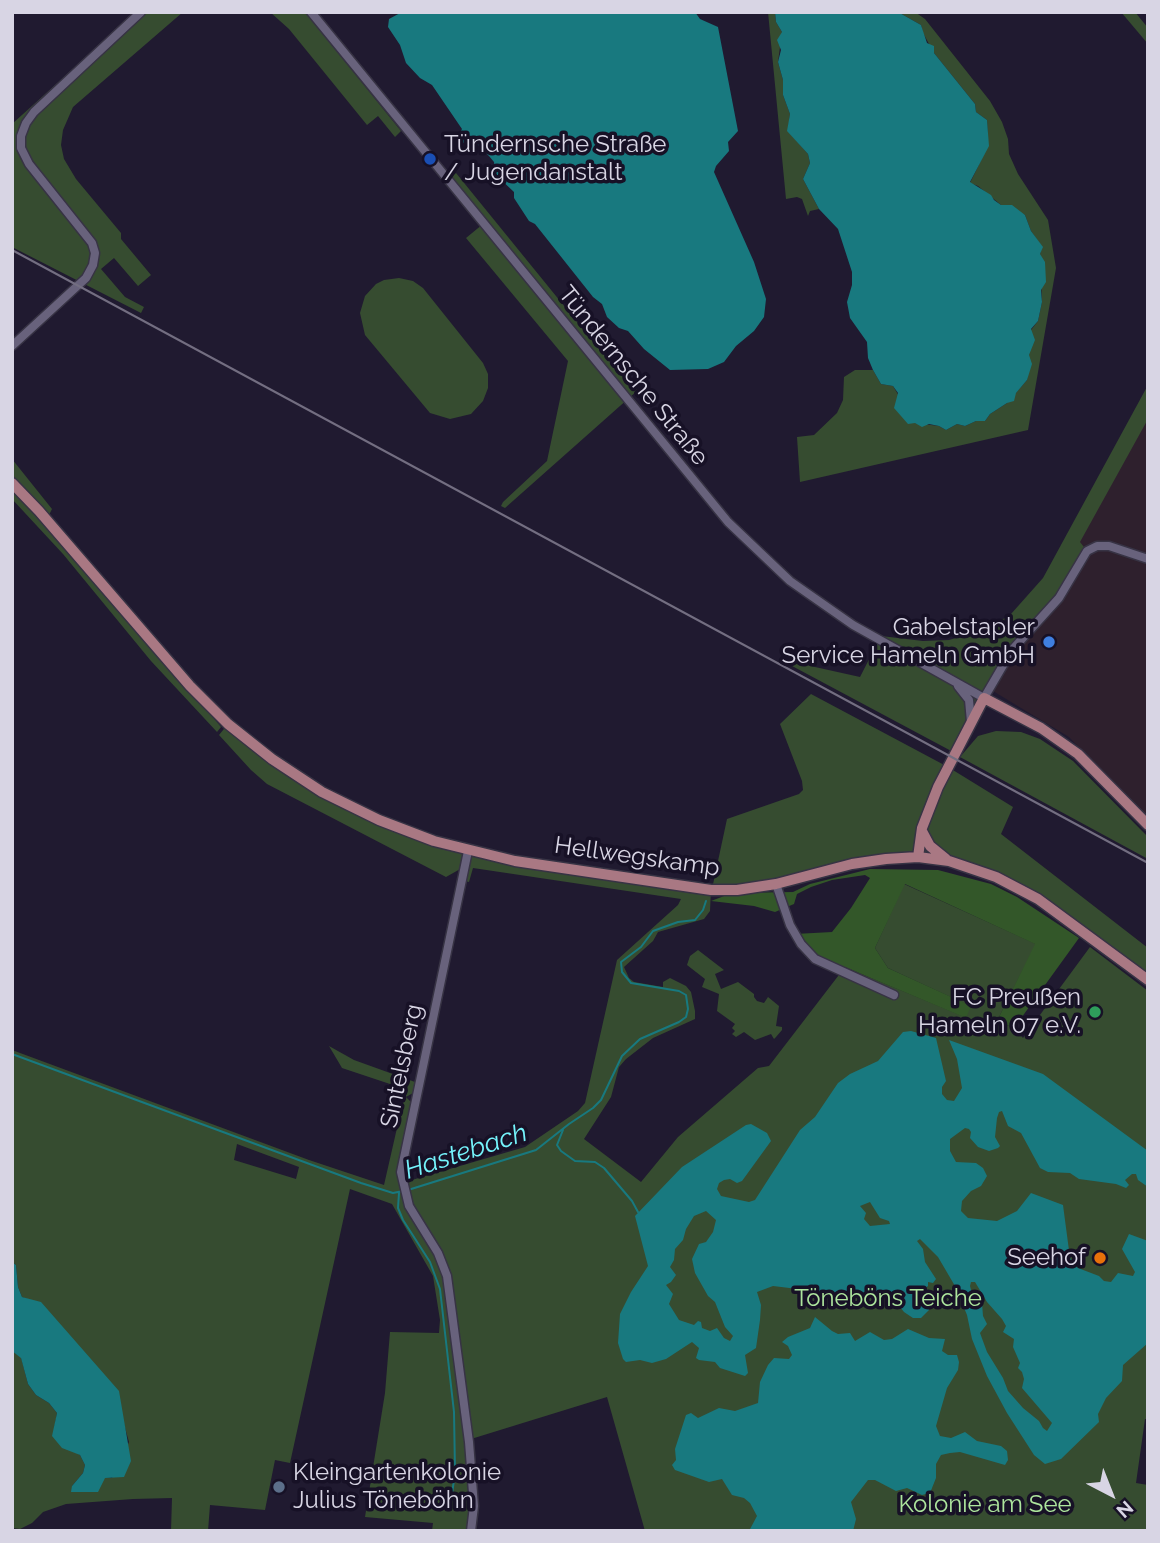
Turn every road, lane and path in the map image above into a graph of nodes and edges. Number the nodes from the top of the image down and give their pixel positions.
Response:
1 (141, 12) edge
2 (311, 12) edge
3 (12, 346) edge
4 (12, 484) edge
5 (1148, 559) edge
6 (951, 679) junction
7 (984, 698) junction
8 (971, 723) junction
9 (1148, 825) edge
10 (922, 828) junction
11 (468, 851) junction
12 (918, 858) junction
13 (949, 861) junction
14 (776, 884) junction
15 (1148, 980) edge
16 (894, 995) dead end
17 (471, 1531) edge

1 - 3 street
2 - 6 street, Tündernsche Straße
4 - 11 main road, Hellwegskamp
5 - 7 street
6 - 7 street, Tündernsche Straße
6 - 8 street
7 - 8 main road
7 - 9 main road
8 - 10 main road
10 - 12 main road
10 - 13 main road
11 - 14 main road, Hellwegskamp
11 - 17 street, Sintelsberg
12 - 13 main road, Hellwegskamp
12 - 14 main road, Hellwegskamp
13 - 15 main road, Hellwegskamp
14 - 16 street

